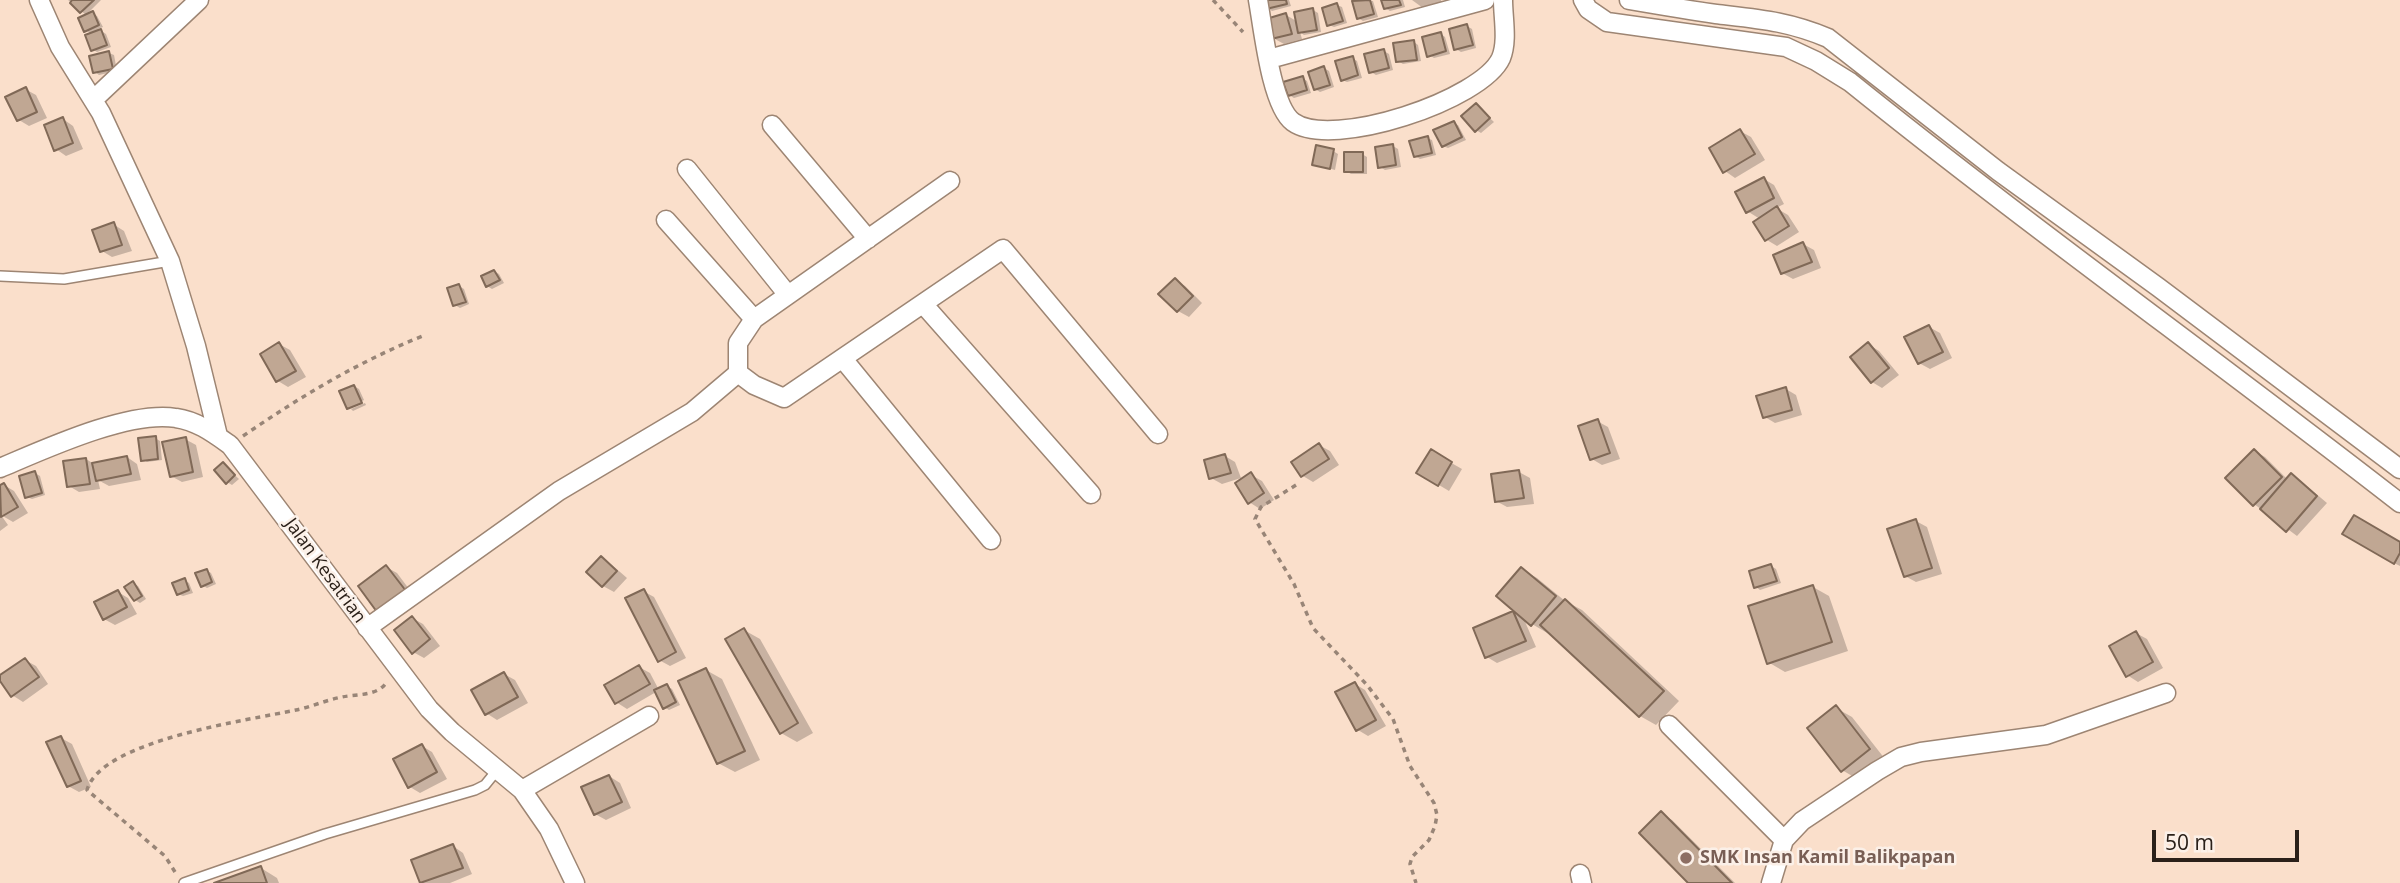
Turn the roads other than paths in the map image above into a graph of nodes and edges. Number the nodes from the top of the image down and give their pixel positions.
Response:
1 (39, 0) edge
2 (199, 0) edge
3 (1258, 0) edge
4 (1485, 0) edge
5 (1503, 0) edge
6 (1583, 0) edge
7 (1629, 0) edge
8 (1269, 59) junction
9 (93, 100) junction
10 (772, 125) dead end
11 (687, 169) dead end
12 (950, 181) dead end
13 (666, 220) dead end
14 (868, 239) junction
15 (170, 261) junction
16 (0, 276) edge
17 (788, 295) junction
18 (924, 304) junction
19 (754, 319) junction
20 (843, 359) junction
21 (738, 373) junction
22 (1158, 434) dead end
23 (224, 441) junction
24 (0, 468) edge
25 (2400, 469) edge
26 (1091, 494) dead end
27 (2400, 503) edge
28 (991, 540) dead end
29 (367, 628) junction
30 (2166, 693) dead end
31 (649, 716) dead end
32 (1669, 725) dead end
33 (498, 769) junction
34 (522, 790) junction
35 (1784, 841) junction
36 (184, 883) edge
37 (575, 883) edge
38 (1772, 883) edge

1 - 9 street
2 - 9 street
3 - 8 street
4 - 8 street
5 - 8 street
6 - 27 street
7 - 25 street
9 - 15 street
10 - 14 street
11 - 17 street
12 - 14 street
13 - 19 street
14 - 17 street
15 - 16 lane
15 - 23 street
17 - 19 street
18 - 20 street
18 - 22 street
18 - 26 street
19 - 21 street
20 - 21 street
20 - 28 street
21 - 29 street
23 - 24 street, Jalan Kesatrian
23 - 29 street, Jalan Kesatrian
29 - 33 street, Jalan Kesatrian
30 - 35 street
31 - 34 street
32 - 35 street
33 - 34 street, Jalan Kesatrian
33 - 36 lane
34 - 37 street, Jalan Kesatrian
35 - 38 street

